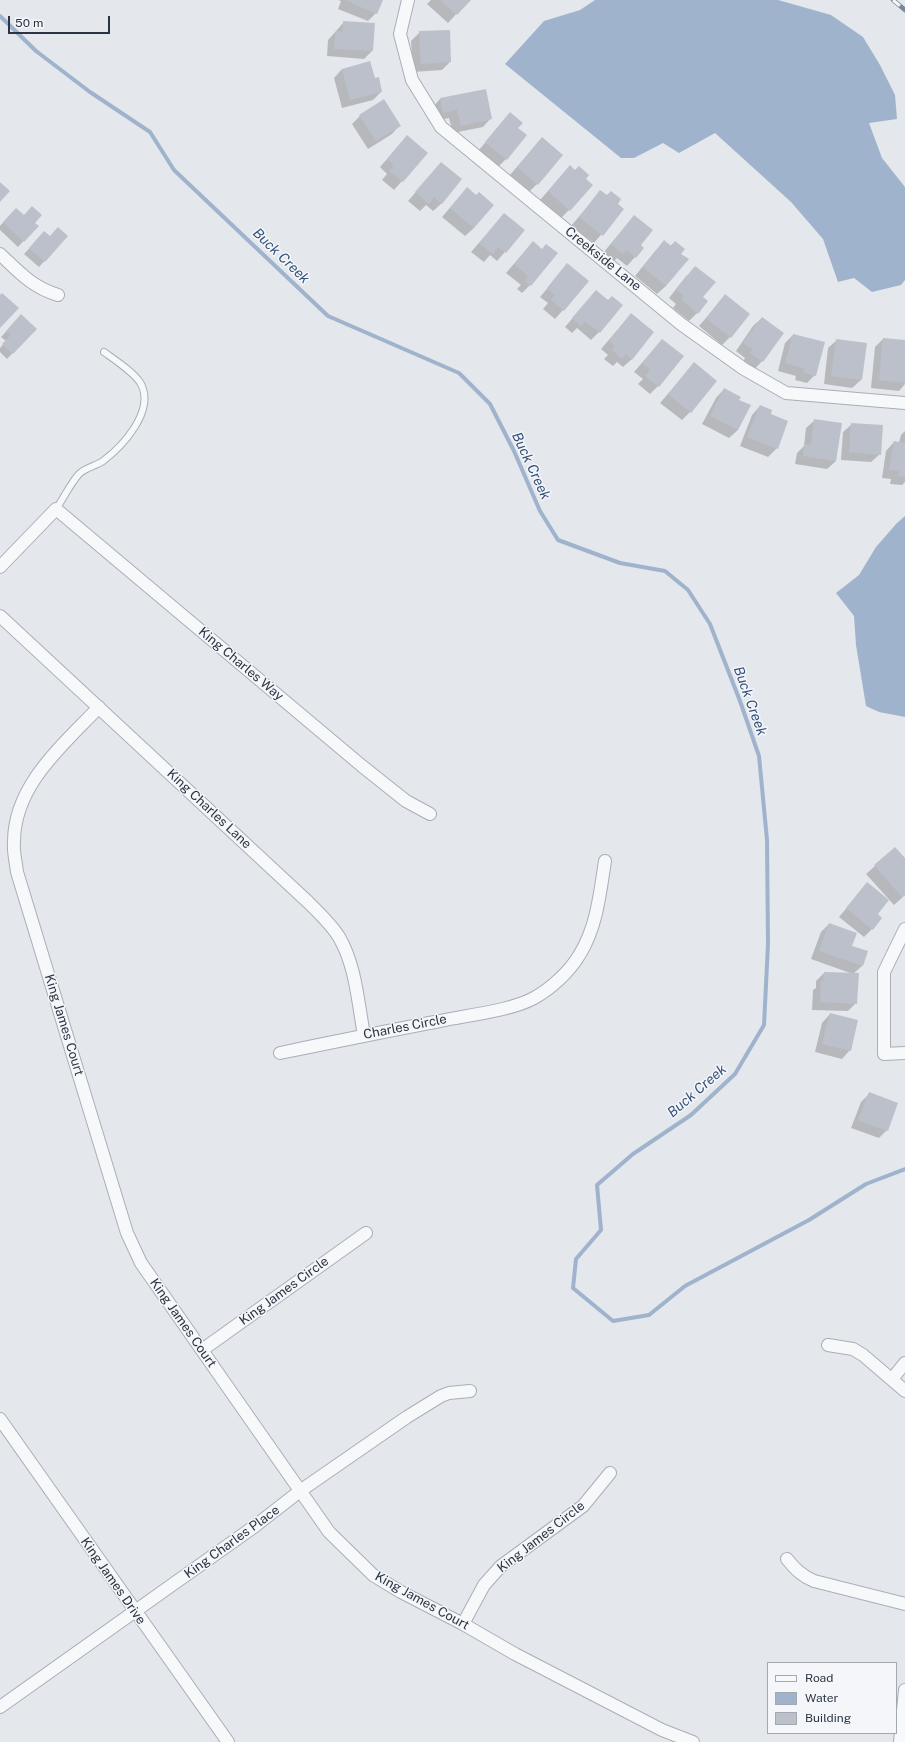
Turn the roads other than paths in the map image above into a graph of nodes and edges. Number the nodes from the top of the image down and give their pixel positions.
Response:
1 (408, 0) edge
2 (0, 254) edge
3 (58, 295) dead end
4 (104, 352) dead end
5 (905, 403) edge
6 (56, 509) junction
7 (0, 567) edge
8 (0, 616) edge
9 (99, 707) junction
10 (430, 814) dead end
11 (605, 861) dead end
12 (905, 929) edge
13 (364, 1035) junction
14 (280, 1053) dead end
15 (905, 1053) edge
16 (366, 1233) dead end
17 (828, 1345) dead end
18 (202, 1350) junction
19 (905, 1363) edge
20 (892, 1379) junction
21 (470, 1391) dead end
22 (905, 1391) edge
23 (0, 1419) edge
24 (610, 1473) dead end
25 (300, 1491) junction
26 (787, 1560) dead end
27 (905, 1604) edge
28 (135, 1611) junction
29 (462, 1624) junction
30 (905, 1690) edge
31 (0, 1707) edge
32 (228, 1742) edge
33 (693, 1742) edge
34 (900, 1742) edge

1 - 5 street, Creekside Lane
2 - 3 street
4 - 6 lane
6 - 7 street
6 - 10 street, King Charles Way
8 - 9 street, King Charles Lane
9 - 13 street, King Charles Lane
9 - 18 street, King James Court
11 - 13 street, Charles Circle
12 - 15 street
13 - 14 street, Charles Circle
16 - 18 street, King James Circle
17 - 20 street
18 - 25 street, King James Court
19 - 20 street
20 - 22 street
21 - 25 street, King Charles Place
23 - 28 street, King James Drive
24 - 29 street, King James Circle
25 - 28 street, King Charles Place
25 - 29 street, King James Court
26 - 27 street
28 - 31 street, King Charles Place
28 - 32 street, King James Drive
29 - 33 street, King James Court
30 - 34 street

